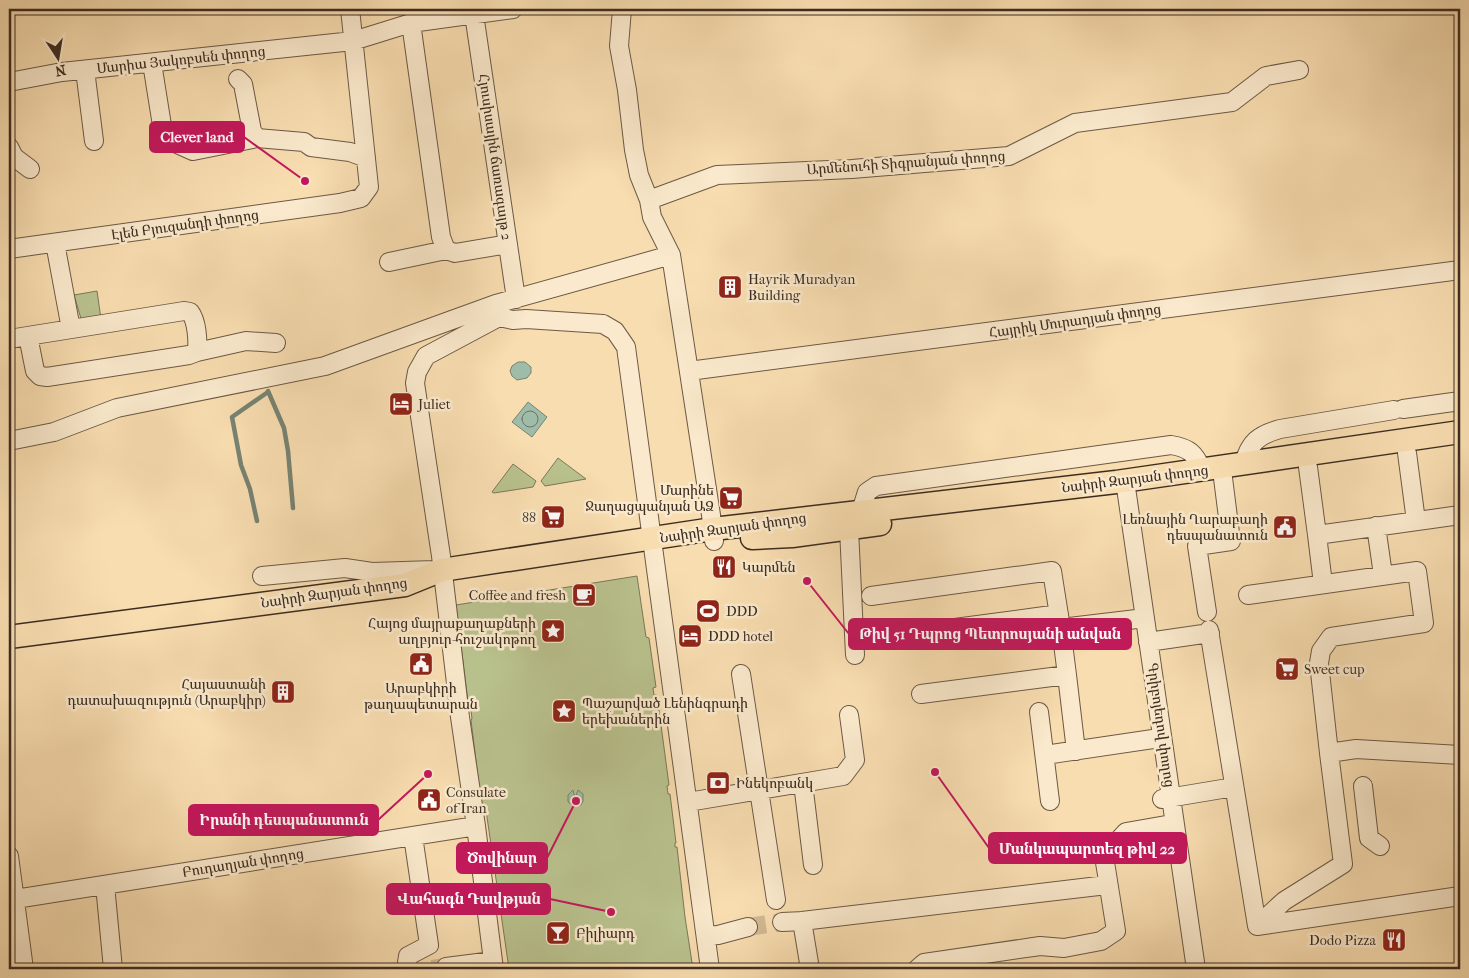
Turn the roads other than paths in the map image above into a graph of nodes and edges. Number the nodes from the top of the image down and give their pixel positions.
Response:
1 (350, 9) edge
2 (512, 9) edge
3 (622, 9) edge
4 (474, 14) junction
5 (412, 23) junction
6 (353, 41) junction
7 (152, 63) junction
8 (85, 70) junction
9 (1299, 70) dead end
10 (238, 79) dead end
11 (9, 82) edge
12 (257, 138) junction
13 (94, 141) dead end
14 (9, 147) edge
15 (366, 158) junction
16 (30, 169) dead end
17 (649, 200) junction
18 (55, 243) junction
19 (508, 244) junction
20 (9, 249) edge
21 (446, 250) junction
22 (671, 255) junction
23 (389, 262) dead end
24 (1460, 270) edge
25 (516, 299) junction
26 (72, 329) junction
27 (28, 336) junction
28 (9, 339) edge
29 (276, 343) dead end
30 (197, 352) junction
31 (689, 371) junction
32 (1460, 401) edge
33 (1460, 432) edge
34 (9, 441) edge
35 (1460, 446) edge
36 (1406, 453) junction
37 (1244, 464) junction
38 (1308, 467) junction
39 (1202, 470) junction
40 (1224, 478) junction
41 (1121, 486) junction
42 (1460, 515) edge
43 (1441, 518) junction
44 (855, 520) junction
45 (1416, 521) junction
46 (1376, 526) junction
47 (1460, 526) edge
48 (713, 535) junction
49 (1317, 535) junction
50 (653, 545) junction
51 (443, 575) junction
52 (1383, 575) junction
53 (262, 576) dead end
54 (1323, 584) junction
55 (1248, 594) dead end
56 (871, 596) dead end
57 (1207, 612) dead end
58 (1140, 618) junction
59 (1060, 621) junction
60 (902, 635) dead end
61 (9, 637) edge
62 (1148, 642) junction
63 (855, 655) dead end
64 (741, 674) dead end
65 (1067, 676) junction
66 (921, 694) dead end
67 (1039, 712) dead end
68 (849, 714) dead end
69 (1153, 739) junction
70 (1076, 751) junction
71 (1329, 753) junction
72 (1460, 755) edge
73 (1045, 756) junction
74 (802, 783) junction
75 (1363, 786) dead end
76 (1234, 787) junction
77 (760, 790) junction
78 (1166, 798) junction
79 (1050, 801) dead end
80 (688, 802) junction
81 (1166, 825) junction
82 (476, 826) junction
83 (413, 836) junction
84 (1380, 846) dead end
85 (9, 856) edge
86 (813, 865) dead end
87 (105, 885) junction
88 (1107, 885) junction
89 (1460, 896) edge
90 (12, 899) edge
91 (776, 900) dead end
92 (804, 921) junction
93 (782, 922) tunnel mouth
94 (1257, 926) junction
95 (748, 927) tunnel mouth
96 (9, 928) edge
97 (706, 936) junction
98 (494, 965) edge
99 (446, 967) dead end
100 (14, 969) edge
101 (24, 969) edge
102 (113, 969) edge
103 (406, 969) edge
104 (710, 969) edge
105 (810, 969) edge
106 (917, 969) edge
107 (1187, 969) edge
108 (1196, 969) edge

1 - 6 street
2 - 4 street, Մարիա Յակոբսեն փողոց
3 - 17 street
4 - 5 street, Մարիա Յակոբսեն փողոց
4 - 19 street, Հյուսիսային ճառագայթ 2
5 - 6 street, Մարիա Յակոբսեն փողոց
5 - 21 street
6 - 7 street, Մարիա Յակոբսեն փողոց
6 - 15 street
7 - 8 street, Մարիա Յակոբսեն փողոց
7 - 12 street
8 - 11 street, Մարիա Յակոբսեն փողոց
8 - 13 street
9 - 17 street, Արմենուհի Տիգրանյան փողոց
10 - 12 street
12 - 15 street
14 - 16 street
15 - 18 street, Էլեն Բյուզանդի փողոց
17 - 22 street
18 - 20 street, Էլեն Բյուզանդի փողոց
18 - 26 street
19 - 21 street
19 - 25 street, Հյուսիսային ճառագայթ 2
21 - 23 street
22 - 25 street
22 - 31 street
24 - 31 street, Հայրիկ Մուրադյան փողոց
25 - 34 street
26 - 27 street
26 - 30 street
27 - 28 street
27 - 30 street
29 - 30 street
31 - 48 street
32 - 37 street
33 - 37 main road, Նաիրի Զարյան փողոց
35 - 36 main road, Նաիրի Զարյան փողոց
36 - 38 main road, Նաիրի Զարյան փողոց
36 - 45 street
37 - 39 main road, Նաիրի Զարյան փողոց
38 - 40 main road, Նաիրի Զարյան փողոց
38 - 49 street
39 - 41 main road, Նաիրի Զարյան փողոց
39 - 44 street
40 - 41 main road, Նաիրի Զարյան փողոց
40 - 57 street
41 - 44 main road, Նաիրի Զարյան փողոց
41 - 58 street, Գրիբոյեդով փողոց
42 - 43 street
43 - 45 street
43 - 47 street
44 - 48 main road, Նաիրի Զարյան փողոց
44 - 63 street
45 - 46 street
46 - 49 street
46 - 52 street
48 - 50 main road, Նաիրի Զարյան փողոց
49 - 54 street
50 - 51 main road, Նաիրի Զարյան փողոց
50 - 51 street
50 - 80 street
51 - 53 street
51 - 61 main road, Նաիրի Զարյան փողոց
51 - 82 street
52 - 54 street
52 - 71 street
54 - 55 street
56 - 59 street
58 - 59 street
58 - 62 street, Գրիբոյեդով փողոց
58 - 69 street, Գրիբոյեդով փողոց
59 - 60 street
59 - 65 street
62 - 76 street
62 - 78 street, Գրիբոյեդով փողոց
64 - 77 street
65 - 66 street
65 - 70 street
67 - 73 street
68 - 74 street
69 - 70 street
69 - 78 street, Գրիբոյեդով փողոց
70 - 73 street
71 - 72 street
71 - 94 street
73 - 79 street
74 - 77 street
74 - 86 street
75 - 84 street
76 - 78 street
76 - 94 street
77 - 80 street
77 - 91 street
78 - 81 street, Գրիբոյեդով փողոց
78 - 108 street, Գրիբոյեդով փողոց
80 - 97 street
81 - 88 street
81 - 107 street, Գրիբոյեդով փողոց
82 - 83 street, Բուդաղյան փողոց
82 - 98 street
83 - 87 street, Բուդաղյան փողոց
83 - 103 street
85 - 90 street
87 - 90 street, Բուդաղյան փողոց
87 - 102 street
88 - 92 street
88 - 106 street
89 - 94 street
90 - 101 street
92 - 93 street
92 - 105 street
95 - 97 street
96 - 100 street
97 - 104 street
98 - 99 street

